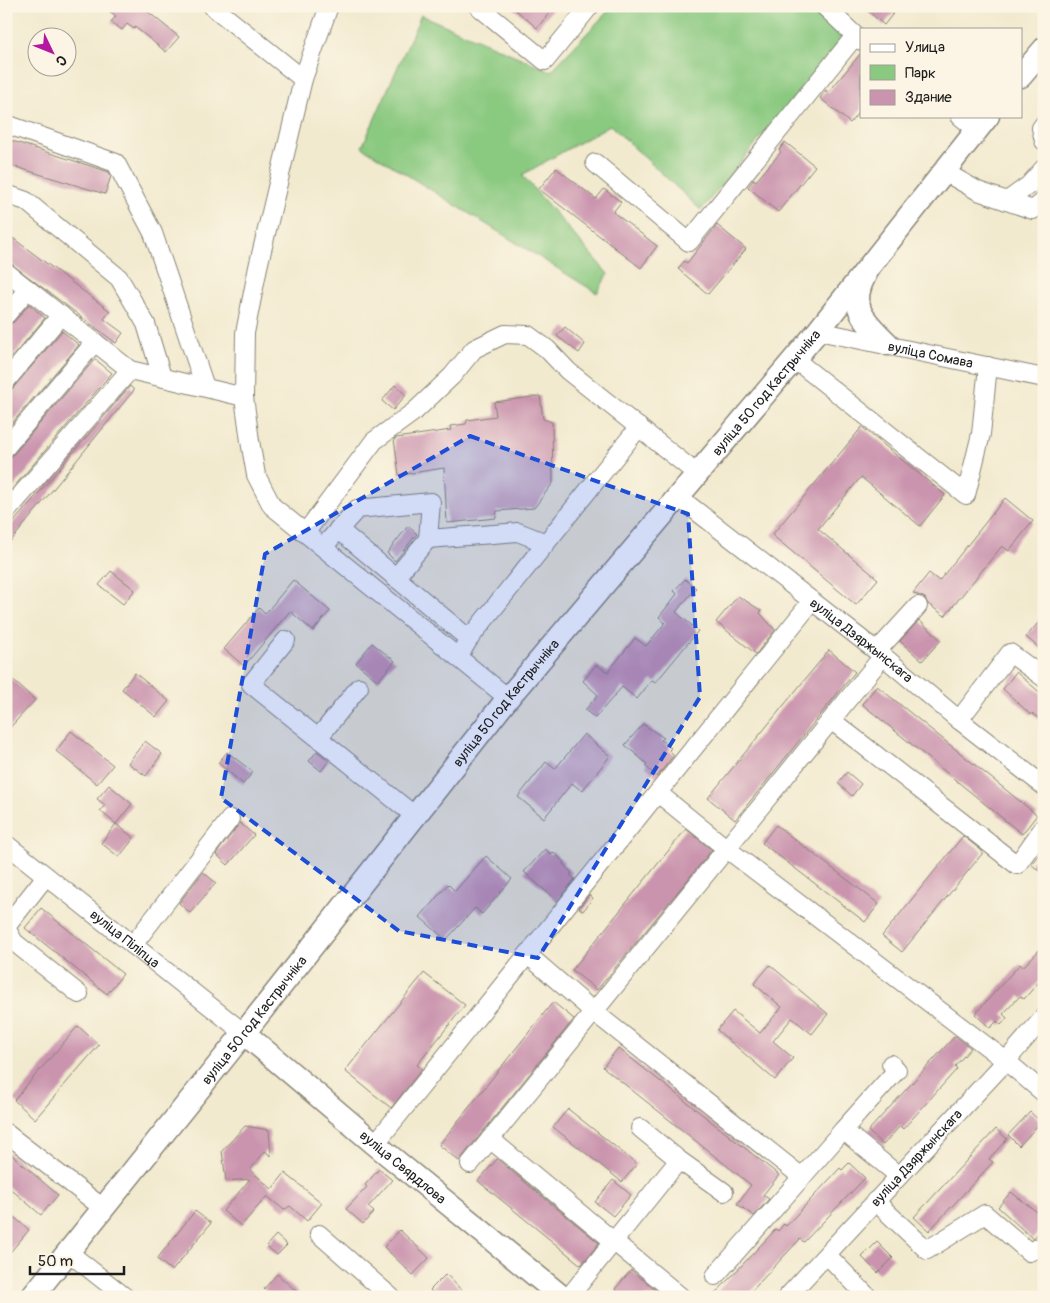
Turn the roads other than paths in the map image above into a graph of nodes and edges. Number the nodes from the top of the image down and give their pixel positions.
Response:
1 (212, 6) edge
2 (329, 6) edge
3 (478, 6) edge
4 (590, 6) edge
5 (824, 6) edge
6 (858, 39) edge
7 (1044, 49) edge
8 (1022, 75) edge
9 (303, 79) junction
10 (975, 121) edge
11 (6, 124) edge
12 (1044, 124) edge
13 (1044, 142) edge
14 (595, 163) dead end
15 (1044, 168) edge
16 (943, 171) junction
17 (1044, 187) edge
18 (6, 194) edge
19 (1044, 201) edge
20 (1012, 203) junction
21 (872, 261) junction
22 (6, 272) edge
23 (28, 289) junction
24 (6, 315) edge
25 (60, 315) junction
26 (818, 331) junction
27 (95, 342) junction
28 (888, 344) junction
29 (794, 359) junction
30 (988, 366) junction
31 (130, 370) junction
32 (162, 377) junction
33 (1044, 378) edge
34 (6, 380) edge
35 (205, 387) junction
36 (244, 397) junction
37 (639, 427) junction
38 (6, 447) edge
39 (696, 473) junction
40 (677, 496) junction
41 (6, 512) edge
42 (338, 529) junction
43 (306, 532) junction
44 (428, 539) junction
45 (546, 543) junction
46 (324, 546) junction
47 (395, 578) junction
48 (812, 601) junction
49 (918, 606) dead end
50 (469, 639) junction
51 (286, 640) dead end
52 (880, 654) junction
53 (458, 657) junction
54 (1044, 678) edge
55 (358, 687) dead end
56 (508, 698) junction
57 (831, 720) junction
58 (959, 720) junction
59 (319, 737) junction
60 (1044, 786) edge
61 (658, 793) junction
62 (415, 816) junction
63 (230, 819) dead end
64 (1044, 828) edge
65 (6, 844) edge
66 (727, 849) junction
67 (46, 876) junction
68 (6, 928) edge
69 (133, 945) junction
70 (528, 955) junction
71 (79, 994) dead end
72 (594, 1012) junction
73 (1044, 1017) edge
74 (244, 1034) junction
75 (1006, 1061) junction
76 (891, 1064) dead end
77 (1044, 1094) edge
78 (640, 1128) dead end
79 (843, 1130) junction
80 (6, 1133) edge
81 (490, 1139) junction
82 (375, 1144) junction
83 (678, 1160) junction
84 (470, 1164) dead end
85 (899, 1176) junction
86 (802, 1177) junction
87 (724, 1192) dead end
88 (875, 1201) junction
89 (104, 1208) junction
90 (319, 1234) dead end
91 (615, 1240) junction
92 (1044, 1246) edge
93 (68, 1252) junction
94 (826, 1254) junction
95 (715, 1276) dead end
96 (32, 1297) edge
97 (125, 1297) edge
98 (391, 1297) edge
99 (562, 1297) edge
100 (569, 1297) edge
101 (681, 1297) edge
102 (787, 1297) edge
103 (868, 1297) edge

1 - 9 street
2 - 9 street
3 - 4 street
5 - 6 street
6 - 14 street
7 - 8 main road
9 - 36 street
10 - 16 main road, вуліца 50 год Кастрычніка
11 - 35 street
12 - 13 street
15 - 20 street
16 - 20 street
16 - 21 main road, вуліца 50 год Кастрычніка
17 - 20 street
18 - 32 street
19 - 20 street
21 - 26 main road, вуліца 50 год Кастрычніка
21 - 28 main road
22 - 23 street
23 - 24 street
23 - 25 street
25 - 27 street
25 - 34 street
26 - 28 street, вуліца Сомава
26 - 29 main road, вуліца 50 год Кастрычніка
27 - 31 street
27 - 38 street
28 - 30 street, вуліца Сомава
29 - 30 street
29 - 39 main road, вуліца 50 год Кастрычніка
30 - 33 street, вуліца Сомава
31 - 32 street
31 - 41 street
32 - 35 street
35 - 36 street
36 - 43 street
37 - 39 street
37 - 43 street
37 - 45 street
39 - 40 main road, вуліца 50 год Кастрычніка
40 - 48 street, вуліца Дзяржынскага
40 - 56 main road, вуліца 50 год Кастрычніка
42 - 44 street
42 - 46 street
42 - 47 street
43 - 46 street
44 - 45 street
44 - 47 street
45 - 50 street
46 - 53 street
47 - 50 street
48 - 52 street, вуліца Дзяржынскага
48 - 61 street
49 - 52 street
50 - 53 street
51 - 59 street
52 - 57 street
52 - 58 street, вуліца Дзяржынскага
53 - 56 street
54 - 58 street
55 - 59 street
56 - 62 main road, вуліца 50 год Кастрычніка
57 - 64 street
57 - 66 street
58 - 60 street, вуліца Дзяржынскага
59 - 62 street
61 - 66 street
61 - 70 street
62 - 74 main road, вуліца 50 год Кастрычніка
63 - 69 street
65 - 67 street, вуліца Піліпца
66 - 72 street
66 - 75 street
67 - 68 street
67 - 69 street, вуліца Піліпца
68 - 71 street
69 - 74 street, вуліца Піліпца
70 - 72 street
70 - 82 street
72 - 81 street
72 - 86 street
73 - 75 street, вуліца Дзяржынскага
74 - 82 main road, вуліца Свярдлова
74 - 89 main road, вуліца 50 год Кастрычніка
75 - 77 street
75 - 85 street, вуліца Дзяржынскага
76 - 79 street
78 - 83 street
79 - 85 street
79 - 86 street
80 - 89 street
81 - 84 street
81 - 91 street
82 - 99 main road, вуліца Свярдлова
83 - 87 street
83 - 91 street
85 - 88 street, вуліца Дзяржынскага
86 - 95 street
88 - 92 street
88 - 94 street, вуліца Дзяржынскага
89 - 93 main road, вуліца 50 год Кастрычніка
90 - 98 street
91 - 100 street
91 - 101 street
93 - 96 main road, вуліца 50 год Кастрычніка
93 - 97 street
94 - 102 street, вуліца Дзяржынскага
94 - 103 street

